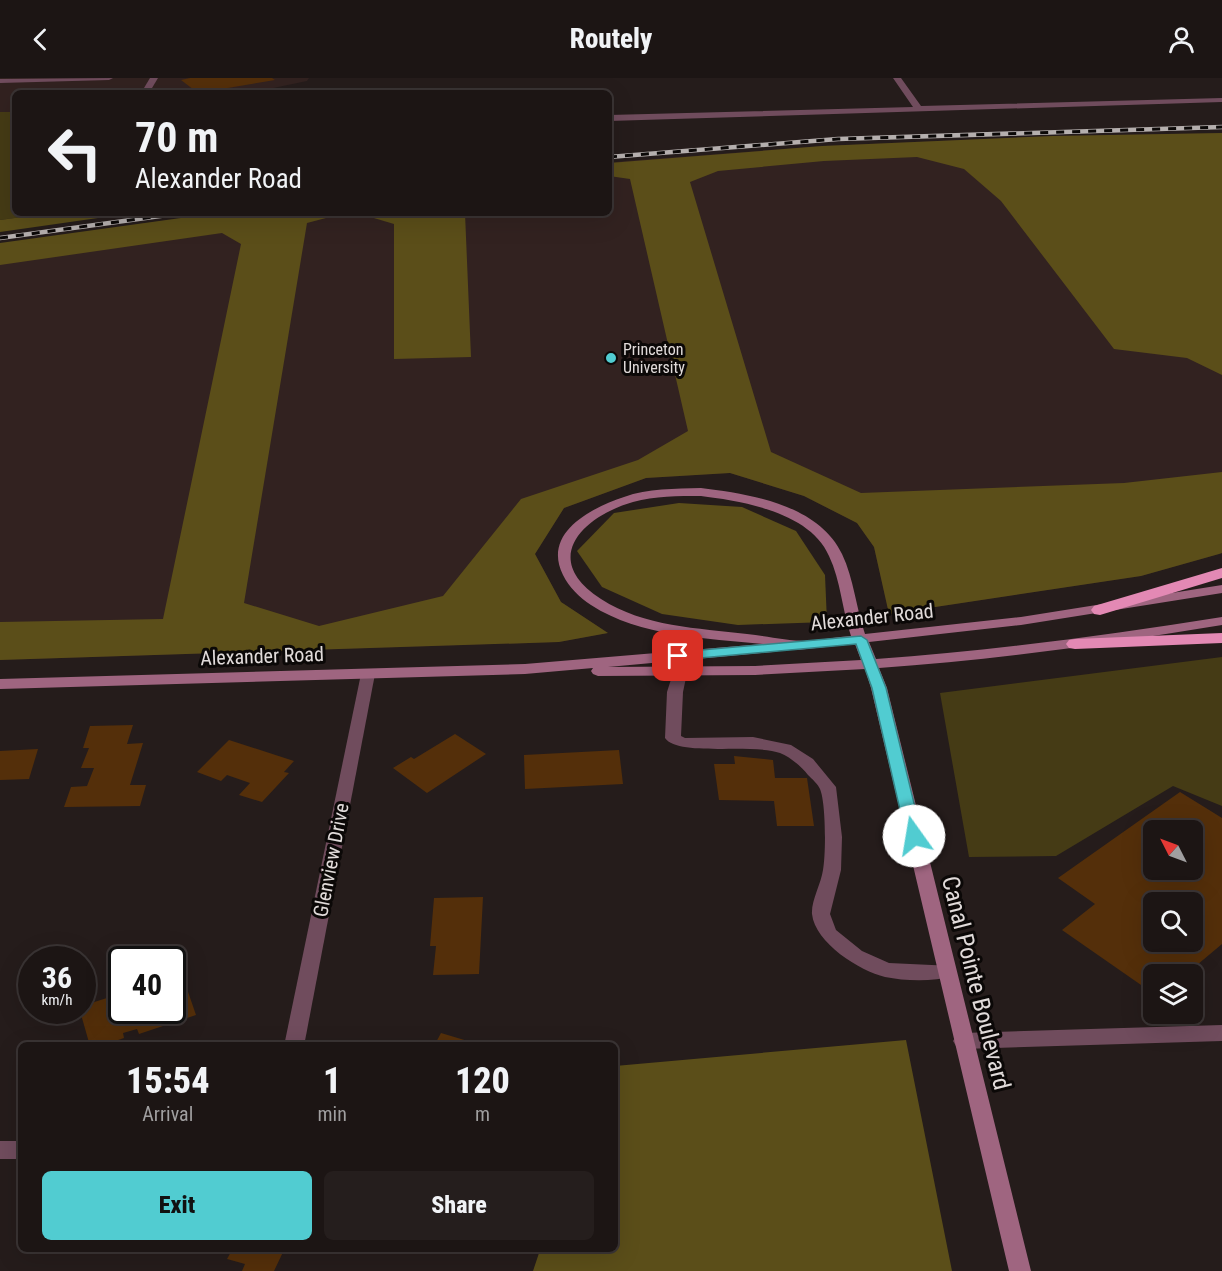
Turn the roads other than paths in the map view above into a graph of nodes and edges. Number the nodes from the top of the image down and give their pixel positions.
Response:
1 (109, 78) edge
2 (897, 78) edge
3 (0, 81) edge
4 (1222, 100) edge
5 (919, 109) junction
6 (612, 118) edge
7 (1222, 573) edge
8 (1222, 589) edge
9 (1100, 610) junction
10 (1222, 621) edge
11 (1222, 638) edge
12 (861, 640) junction
13 (1075, 644) junction
14 (805, 645) junction
15 (871, 665) junction
16 (525, 669) junction
17 (680, 673) junction
18 (368, 674) junction
19 (0, 684) edge
20 (946, 971) junction
21 (1222, 1034) edge
22 (963, 1041) junction
23 (295, 1042) edge
24 (18, 1149) edge
25 (0, 1150) edge
26 (1020, 1271) edge

1 - 3 street
2 - 5 street
4 - 5 street
5 - 6 street
7 - 9 highway
8 - 9 main road, Alexander Road
9 - 12 main road, Alexander Road
10 - 13 main road, Alexander Road
11 - 13 highway
12 - 14 main road, Alexander Road
12 - 14 main road, Canal Pointe Boulevard
12 - 15 main road, Canal Pointe Boulevard
13 - 15 main road, Alexander Road
14 - 16 main road, Alexander Road
15 - 17 main road, Alexander Road
15 - 20 main road, Canal Pointe Boulevard
16 - 17 main road, Alexander Road
16 - 18 main road, Alexander Road
17 - 20 street
18 - 19 main road, Alexander Road
18 - 23 street, Glenview Drive
20 - 22 main road, Canal Pointe Boulevard
21 - 22 street
22 - 26 main road, Canal Pointe Boulevard
24 - 25 street

